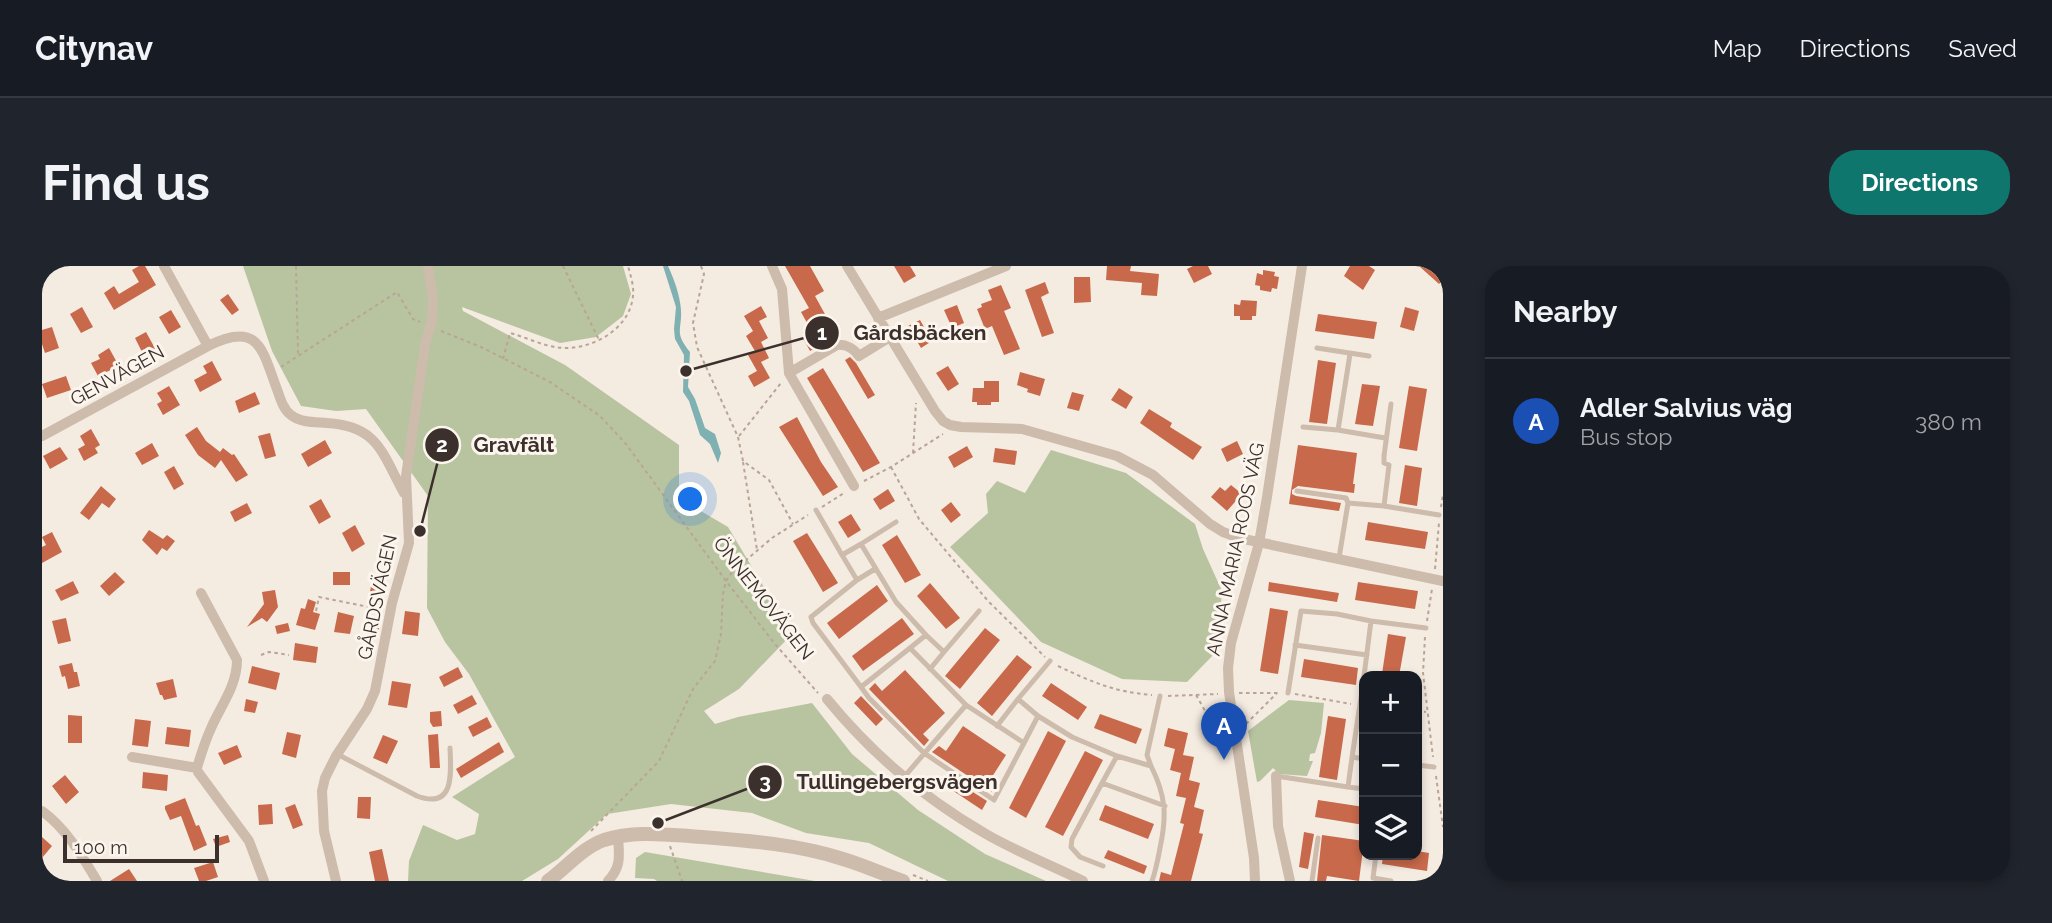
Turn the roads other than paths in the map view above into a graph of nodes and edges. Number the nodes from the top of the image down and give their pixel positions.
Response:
1 (164, 266) edge
2 (428, 266) edge
3 (772, 266) edge
4 (847, 266) edge
5 (1006, 266) edge
6 (1303, 266) edge
7 (878, 318) junction
8 (890, 337) junction
9 (208, 346) junction
10 (1317, 348) dead end
11 (1350, 354) junction
12 (1369, 356) dead end
13 (789, 373) junction
14 (1391, 404) dead end
15 (1303, 427) dead end
16 (1338, 430) junction
17 (42, 436) edge
18 (1385, 438) junction
19 (854, 486) road end
20 (1297, 491) dead end
21 (406, 496) junction
22 (1348, 503) junction
23 (1384, 506) junction
24 (816, 510) road end
25 (1439, 515) road end
26 (896, 522) dead end
27 (1259, 543) junction
28 (861, 544) junction
29 (842, 555) junction
30 (1339, 558) junction
31 (876, 569) junction
32 (857, 580) junction
33 (1438, 580) edge
34 (201, 593) dead end
35 (979, 611) dead end
36 (1371, 621) junction
37 (1426, 628) road end
38 (926, 635) junction
39 (1295, 645) junction
40 (910, 648) junction
41 (944, 652) junction
42 (1367, 655) junction
43 (1050, 662) road end
44 (930, 669) junction
45 (1365, 671) edge
46 (861, 687) junction
47 (1289, 693) road end
48 (1160, 696) road end
49 (827, 699) road end
50 (1018, 699) junction
51 (965, 705) junction
52 (1359, 712) edge
53 (1038, 716) junction
54 (997, 726) junction
55 (1024, 743) junction
56 (450, 748) dead end
57 (924, 753) junction
58 (337, 754) junction
59 (1117, 756) junction
60 (132, 757) dead end
61 (1352, 757) junction
62 (1359, 758) edge
63 (1150, 766) junction
64 (1422, 766) edge
65 (1434, 767) road end
66 (197, 768) junction
67 (1276, 776) joint
68 (904, 778) junction
69 (1102, 783) junction
70 (1348, 787) junction
71 (1359, 788) edge
72 (1165, 806) junction
73 (42, 811) edge
74 (618, 837) junction
75 (1318, 838) dead end
76 (1375, 860) edge
77 (1103, 866) dead end
78 (1373, 879) edge
79 (97, 881) edge
80 (264, 881) edge
81 (336, 881) edge
82 (548, 881) edge
83 (608, 881) edge
84 (903, 881) edge
85 (1083, 881) edge
86 (1152, 881) edge
87 (1255, 881) edge
88 (1290, 881) edge
89 (1312, 881) edge
90 (1391, 881) edge

1 - 9 street
2 - 21 street, GÅRDSVÄGEN
3 - 13 street
4 - 7 street
5 - 7 street
6 - 27 street, ANNA MARIA ROOS VÄG
7 - 8 street
8 - 13 street
8 - 27 street
9 - 17 street, GENVÄGEN
9 - 21 street, GENVÄGEN
10 - 11 lane
11 - 12 lane
11 - 16 lane
13 - 19 street
14 - 18 lane
15 - 16 lane
16 - 18 lane
18 - 23 lane
20 - 22 lane
21 - 58 street, GÅRDSVÄGEN
22 - 23 lane
22 - 30 lane
23 - 25 lane
24 - 29 lane
26 - 28 lane
27 - 30 street
27 - 87 street, ANNA MARIA ROOS VÄG
28 - 29 lane
28 - 31 lane
29 - 32 lane
30 - 33 street
31 - 32 lane
31 - 38 lane
32 - 46 lane
34 - 66 street
35 - 41 lane
36 - 37 lane
36 - 39 lane
36 - 42 lane
38 - 40 lane
38 - 41 lane
39 - 42 lane
39 - 47 lane
40 - 44 lane
40 - 46 lane
41 - 44 lane
42 - 45 lane
43 - 50 lane
44 - 51 lane
46 - 57 lane
48 - 63 lane
49 - 68 street
50 - 53 lane
50 - 54 lane
51 - 54 lane
51 - 57 lane
52 - 61 lane
53 - 55 lane
53 - 59 lane
54 - 55 lane
55 - 57 lane
56 - 58 lane
57 - 68 lane
58 - 81 street, GÅRDSVÄGEN
59 - 63 lane
59 - 69 lane
60 - 66 street
61 - 62 lane
61 - 70 lane
63 - 72 lane
64 - 65 lane
66 - 80 street
67 - 70 lane
67 - 88 street
68 - 85 street
69 - 72 lane
69 - 77 lane
70 - 71 lane
72 - 86 lane
73 - 79 street
74 - 82 street
74 - 83 street
74 - 84 street
75 - 89 lane
76 - 78 lane
78 - 90 lane

